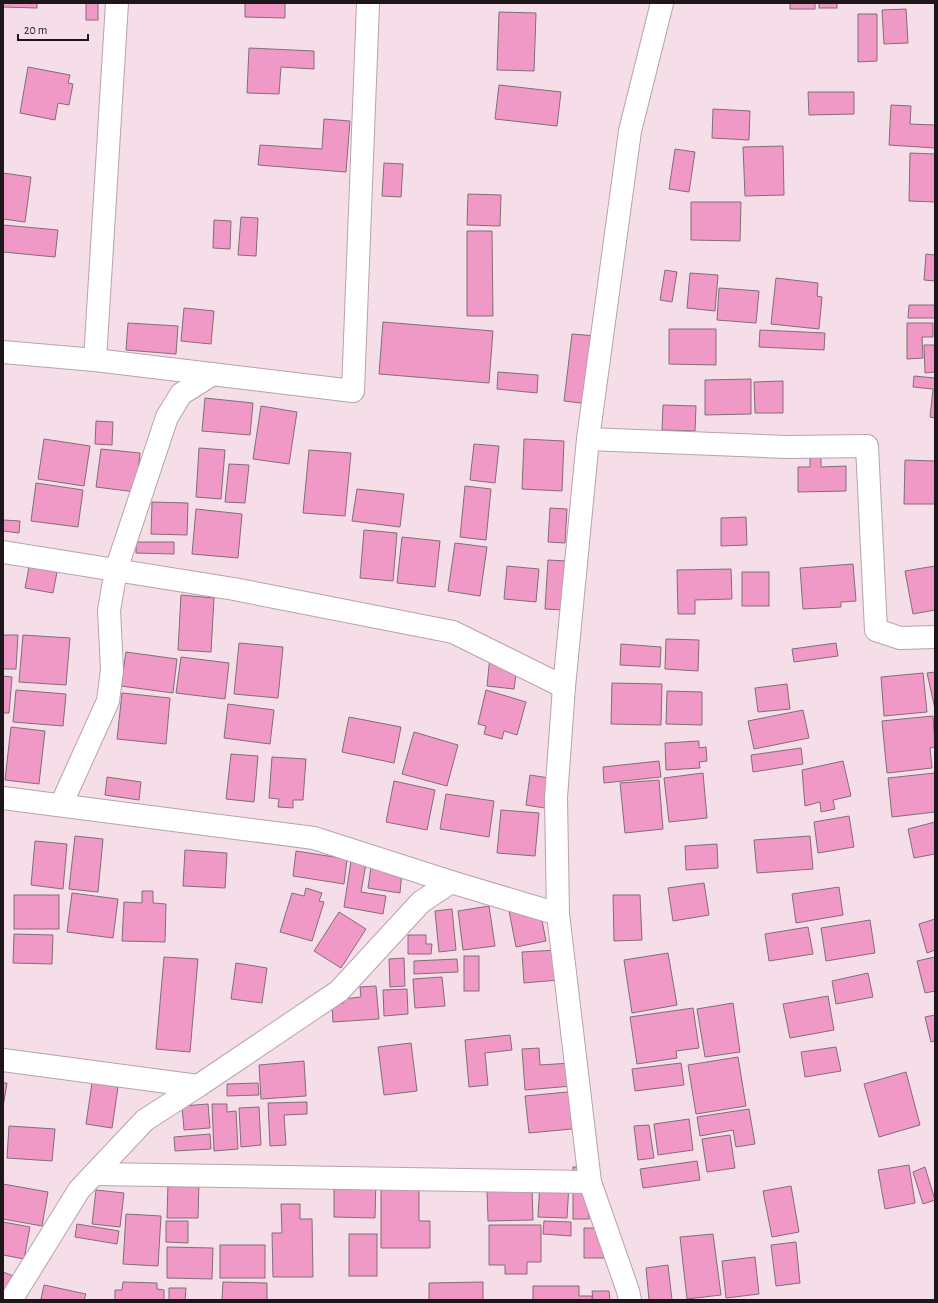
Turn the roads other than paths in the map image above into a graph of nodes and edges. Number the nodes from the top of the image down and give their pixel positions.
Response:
1 (117, 3) edge
2 (368, 3) edge
3 (662, 3) edge
4 (3, 352) edge
5 (95, 360) junction
6 (213, 374) junction
7 (588, 439) junction
8 (3, 552) edge
9 (116, 570) junction
10 (935, 637) edge
11 (564, 687) junction
12 (3, 798) edge
13 (61, 805) junction
14 (451, 882) junction
15 (558, 914) junction
16 (3, 1060) edge
17 (198, 1086) junction
18 (94, 1174) junction
19 (590, 1182) junction
20 (11, 1300) edge
21 (630, 1300) edge

1 - 5 street
2 - 6 street
3 - 7 street
4 - 5 street
5 - 6 street
6 - 9 street
7 - 10 street
7 - 11 street
8 - 9 street
9 - 11 street
9 - 13 street
11 - 15 street
12 - 13 street
13 - 14 street
14 - 15 street
14 - 17 street
15 - 19 street
16 - 17 street
17 - 18 street
18 - 19 street
18 - 20 street
19 - 21 street

